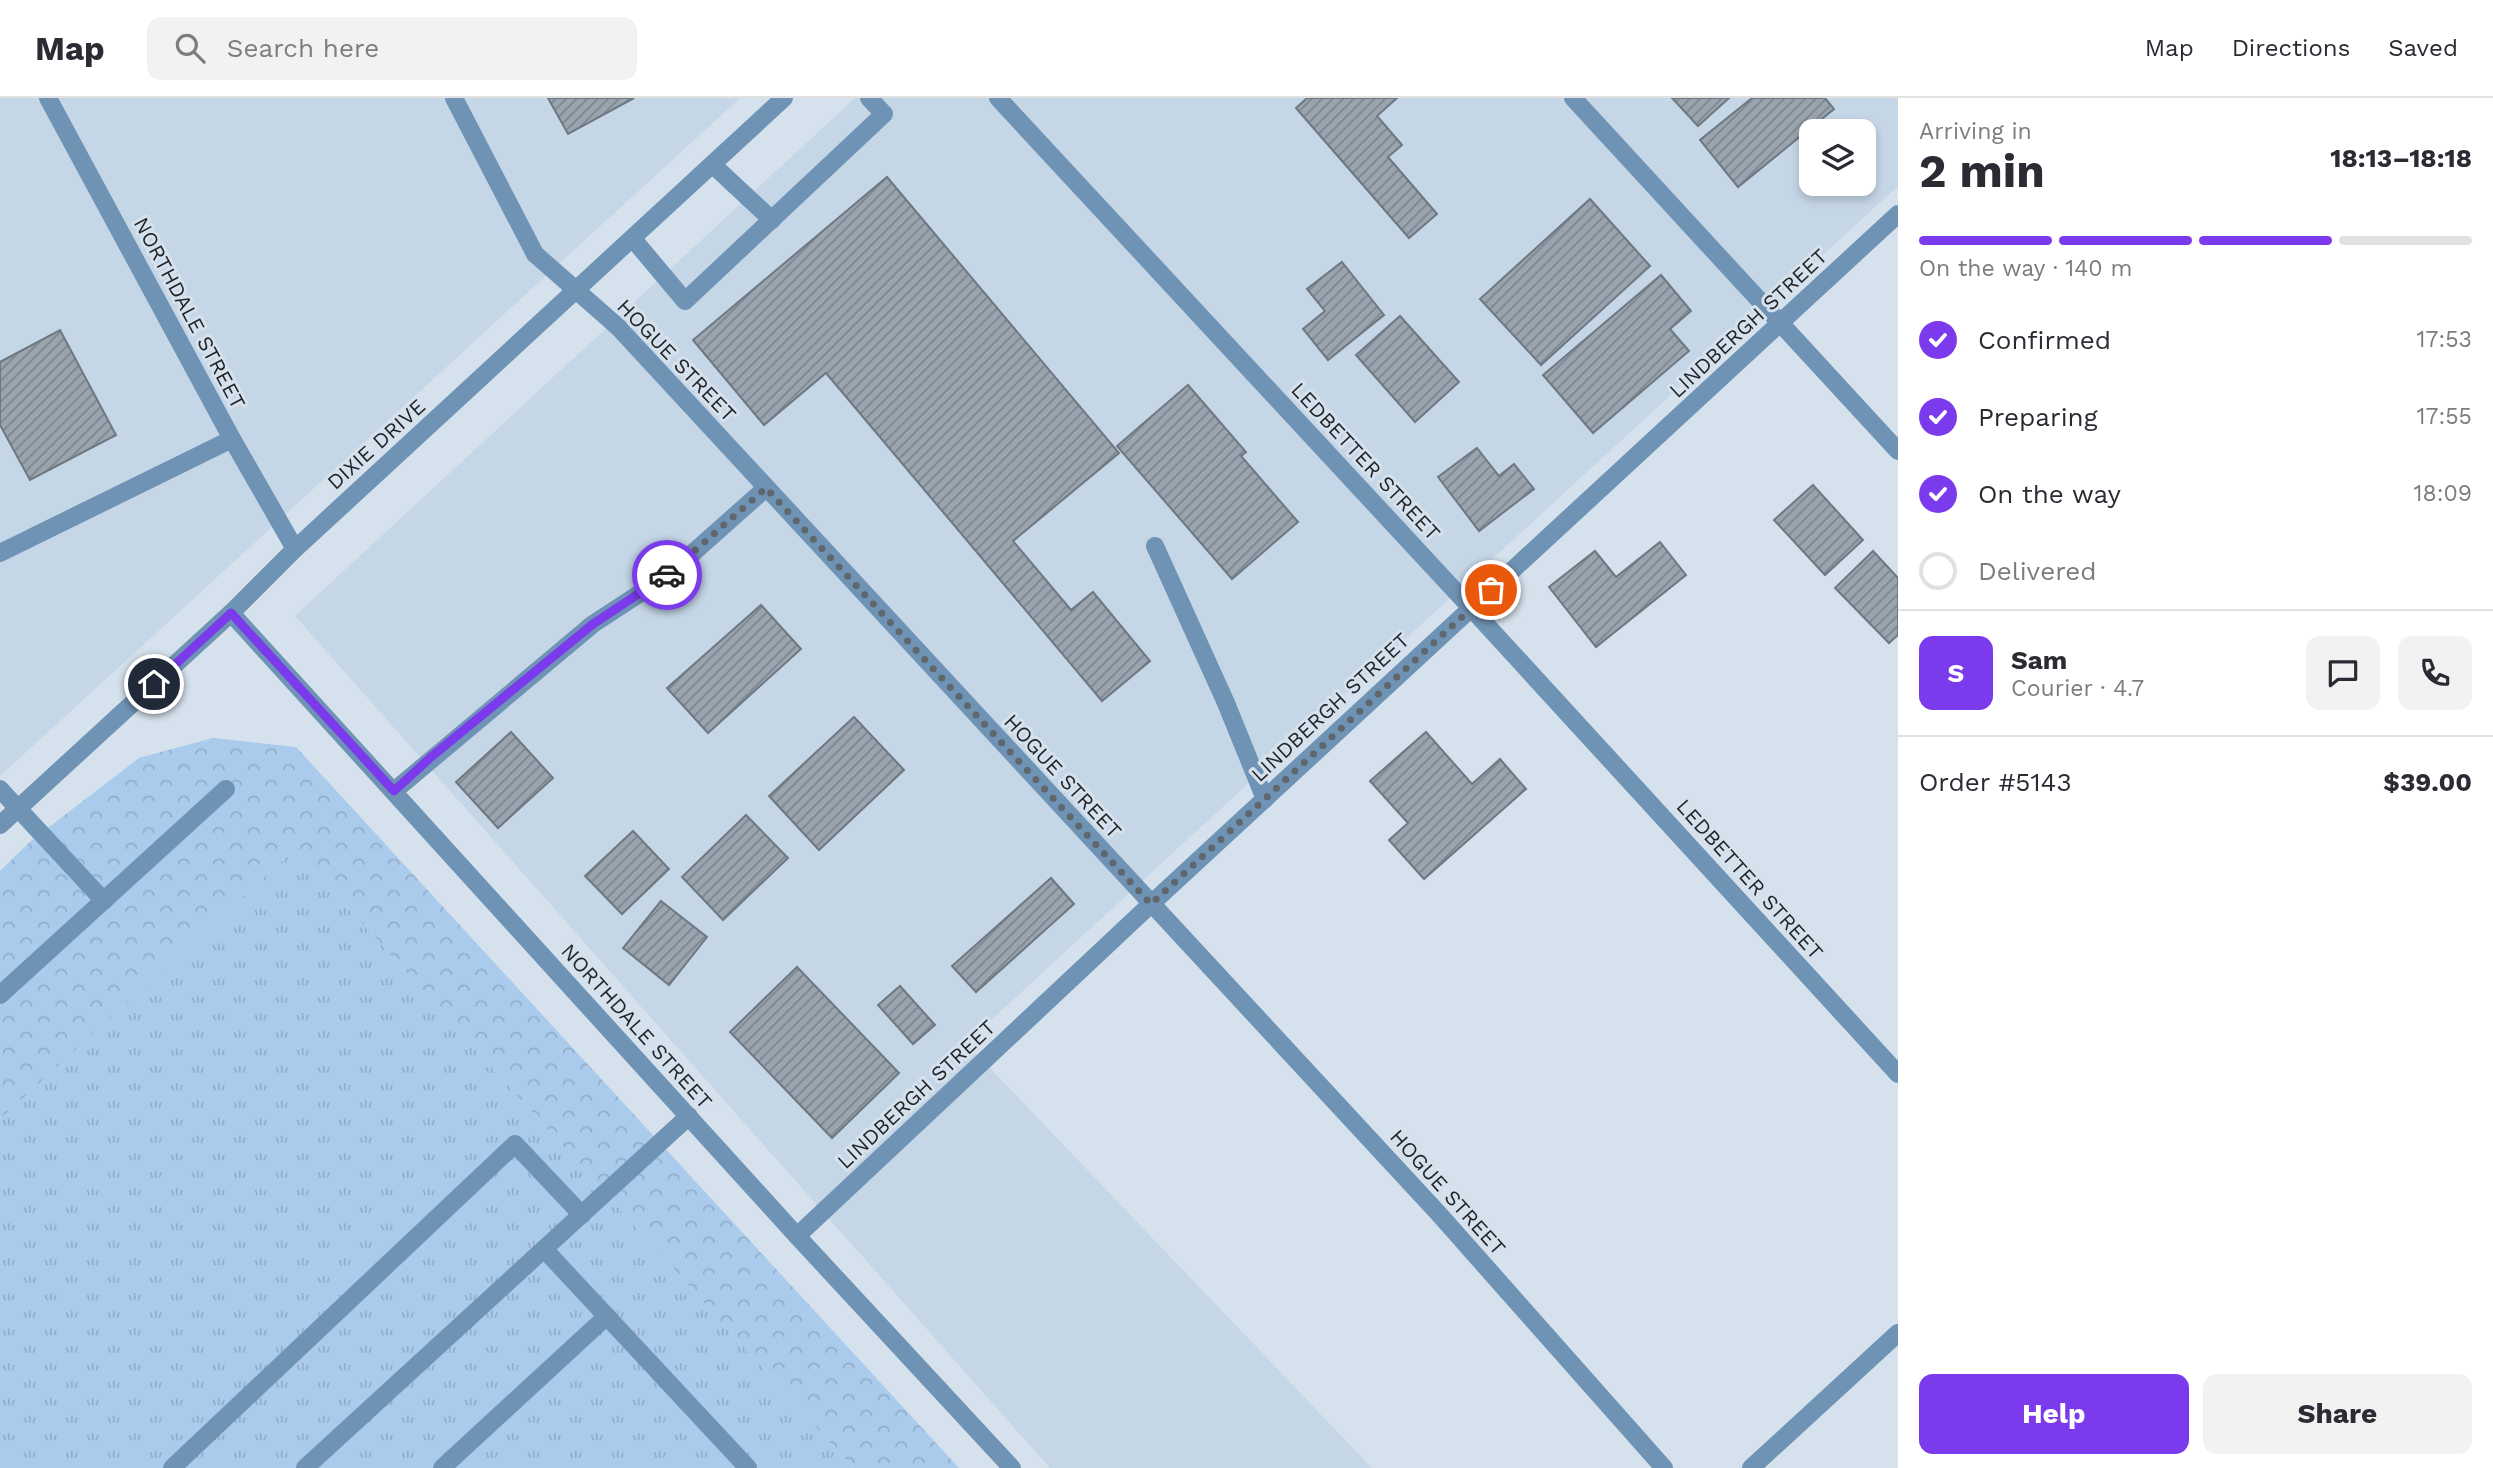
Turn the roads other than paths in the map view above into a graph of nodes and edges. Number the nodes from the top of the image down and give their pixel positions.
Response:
1 (48, 98) edge
2 (454, 98) edge
3 (784, 98) edge
4 (869, 98) edge
5 (998, 98) edge
6 (1573, 98) edge
7 (713, 165) junction
8 (1898, 214) edge
9 (772, 220) junction
10 (633, 239) junction
11 (577, 291) junction
12 (1781, 323) junction
13 (232, 439) junction
14 (1898, 451) edge
15 (766, 488) junction
16 (1155, 546) dead end
17 (295, 548) junction
18 (0, 553) edge
19 (1471, 608) junction
20 (231, 613) junction
21 (0, 789) edge
22 (226, 789) dead end
23 (394, 791) junction
24 (1265, 799) junction
25 (18, 808) junction
26 (0, 825) edge
27 (104, 901) junction
28 (1151, 904) junction
29 (0, 995) edge
30 (1898, 1074) edge
31 (689, 1116) junction
32 (582, 1215) junction
33 (797, 1236) junction
34 (544, 1248) junction
35 (607, 1316) junction
36 (1898, 1333) edge
37 (172, 1468) edge
38 (305, 1468) edge
39 (442, 1468) edge
40 (748, 1468) edge
41 (1012, 1468) edge
42 (1664, 1468) edge
43 (1751, 1468) edge

1 - 13 street, NORTHDALE STREET
2 - 11 street, HOGUE STREET
3 - 7 street, DIXIE DRIVE
4 - 9 street
5 - 19 street, LEDBETTER STREET
6 - 12 street
7 - 9 street
7 - 10 street, DIXIE DRIVE
8 - 12 street, LINDBERGH STREET
9 - 10 street
10 - 11 street, DIXIE DRIVE
11 - 15 street, HOGUE STREET
11 - 17 street, DIXIE DRIVE
12 - 14 street
12 - 19 street, LINDBERGH STREET
13 - 17 street, NORTHDALE STREET
13 - 18 street
15 - 23 street
15 - 28 street, HOGUE STREET
16 - 24 street
17 - 20 street, DIXIE DRIVE
19 - 24 street, LINDBERGH STREET
19 - 30 street, LEDBETTER STREET
20 - 23 street, NORTHDALE STREET
20 - 25 street, DIXIE DRIVE
21 - 25 street
22 - 27 street
23 - 31 street, NORTHDALE STREET
24 - 28 street, LINDBERGH STREET
25 - 26 street, DIXIE DRIVE
25 - 27 street
27 - 29 street
28 - 33 street, LINDBERGH STREET
28 - 42 street, HOGUE STREET
31 - 32 street
31 - 33 street, NORTHDALE STREET
32 - 34 street
32 - 37 street
33 - 41 street, NORTHDALE STREET
34 - 35 street
34 - 38 street
35 - 39 street
35 - 40 street
36 - 43 street

